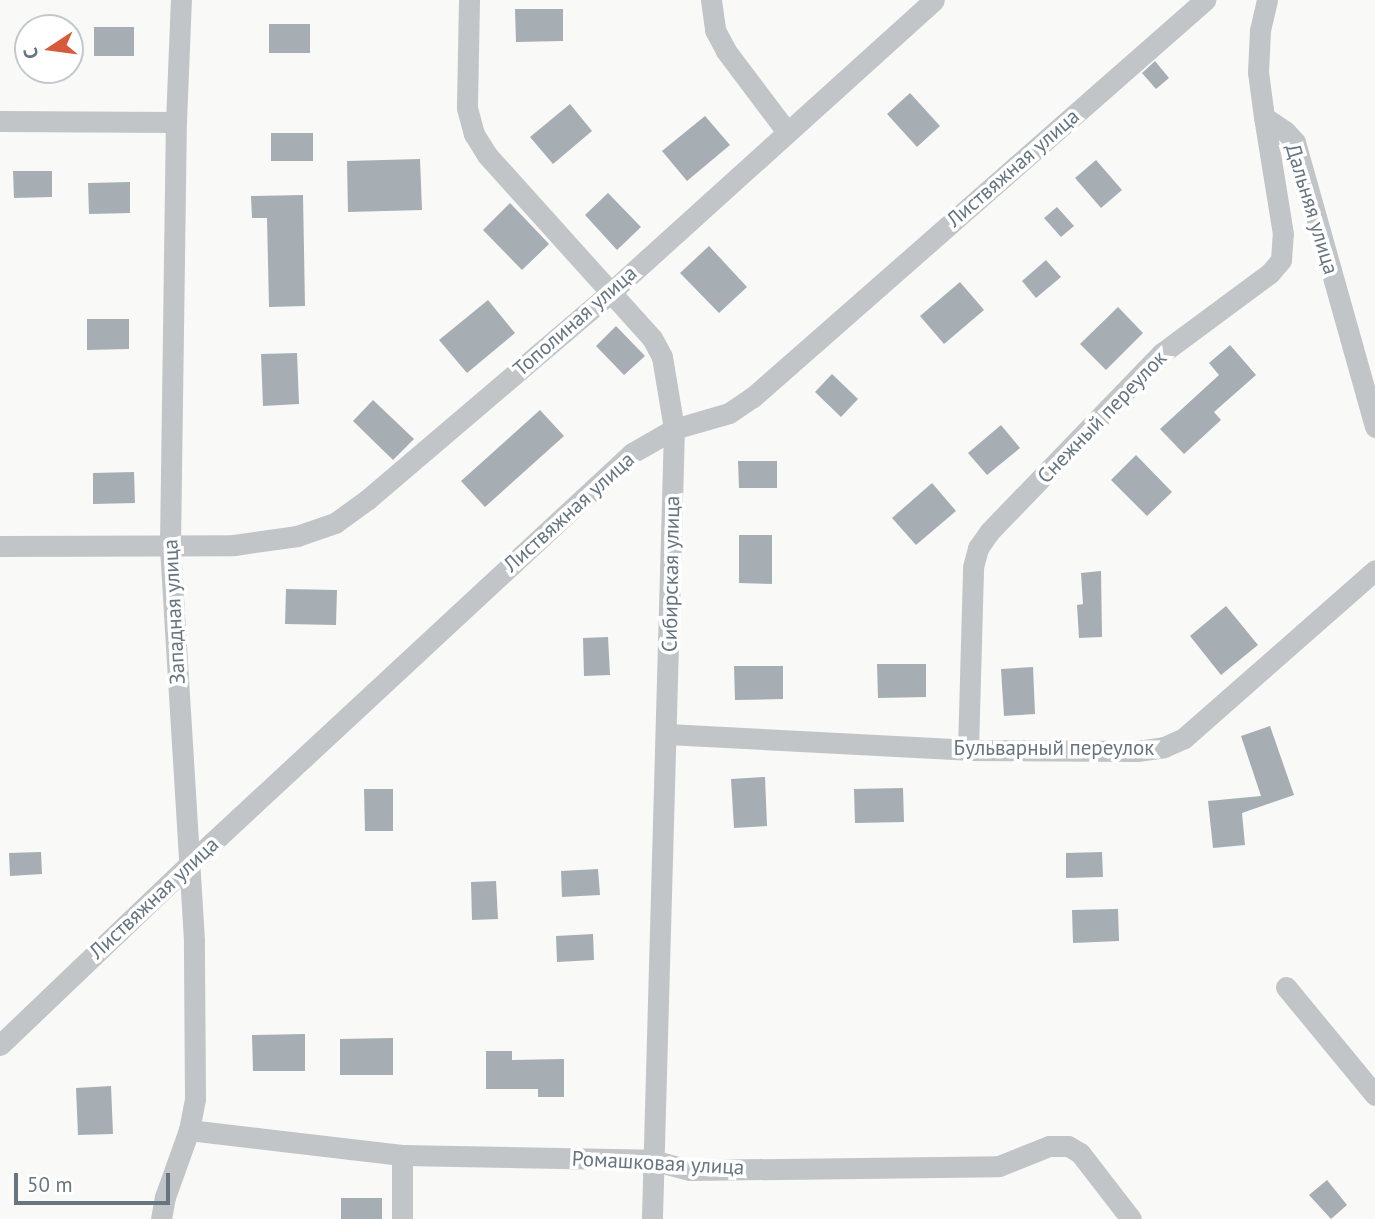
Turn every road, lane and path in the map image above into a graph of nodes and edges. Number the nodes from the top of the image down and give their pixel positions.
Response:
1 (181, 0) edge
2 (469, 0) edge
3 (711, 0) edge
4 (933, 0) edge
5 (1205, 0) edge
6 (1267, 0) edge
7 (1264, 117) junction
8 (0, 121) edge
9 (176, 122) junction
10 (787, 132) junction
11 (611, 292) junction
12 (1375, 426) edge
13 (674, 429) junction
14 (170, 545) junction
15 (0, 546) edge
16 (1375, 570) edge
17 (667, 734) junction
18 (968, 750) junction
19 (187, 866) junction
20 (1286, 987) dead end
21 (0, 1045) edge
22 (1375, 1095) edge
23 (189, 1130) junction
24 (402, 1155) junction
25 (652, 1160) junction
26 (161, 1219) edge
27 (402, 1219) edge
28 (652, 1219) edge
29 (1131, 1219) edge

1 - 9 street, Западная улица
2 - 11 street, Сибирская улица
3 - 10 street
4 - 10 street, Тополиная улица
5 - 13 street, Листвяжная улица
6 - 7 street
7 - 12 street, Дальняя улица
7 - 18 street, Снежный переулок
8 - 9 street
9 - 14 street, Западная улица
10 - 11 street, Тополиная улица
11 - 13 street, Сибирская улица
11 - 14 street, Тополиная улица
13 - 17 street, Сибирская улица
13 - 19 street, Листвяжная улица
14 - 15 street, Тополиная улица
14 - 19 street, Западная улица
16 - 18 street, Бульварный переулок
17 - 18 street, Бульварный переулок
17 - 25 street, Сибирская улица
19 - 21 street, Листвяжная улица
19 - 23 street, Западная улица
20 - 22 street
23 - 24 street, Ромашковая улица
23 - 26 street, Западная улица
24 - 25 street, Ромашковая улица
24 - 27 street
25 - 28 street, Сибирская улица
25 - 29 street, Ромашковая улица

